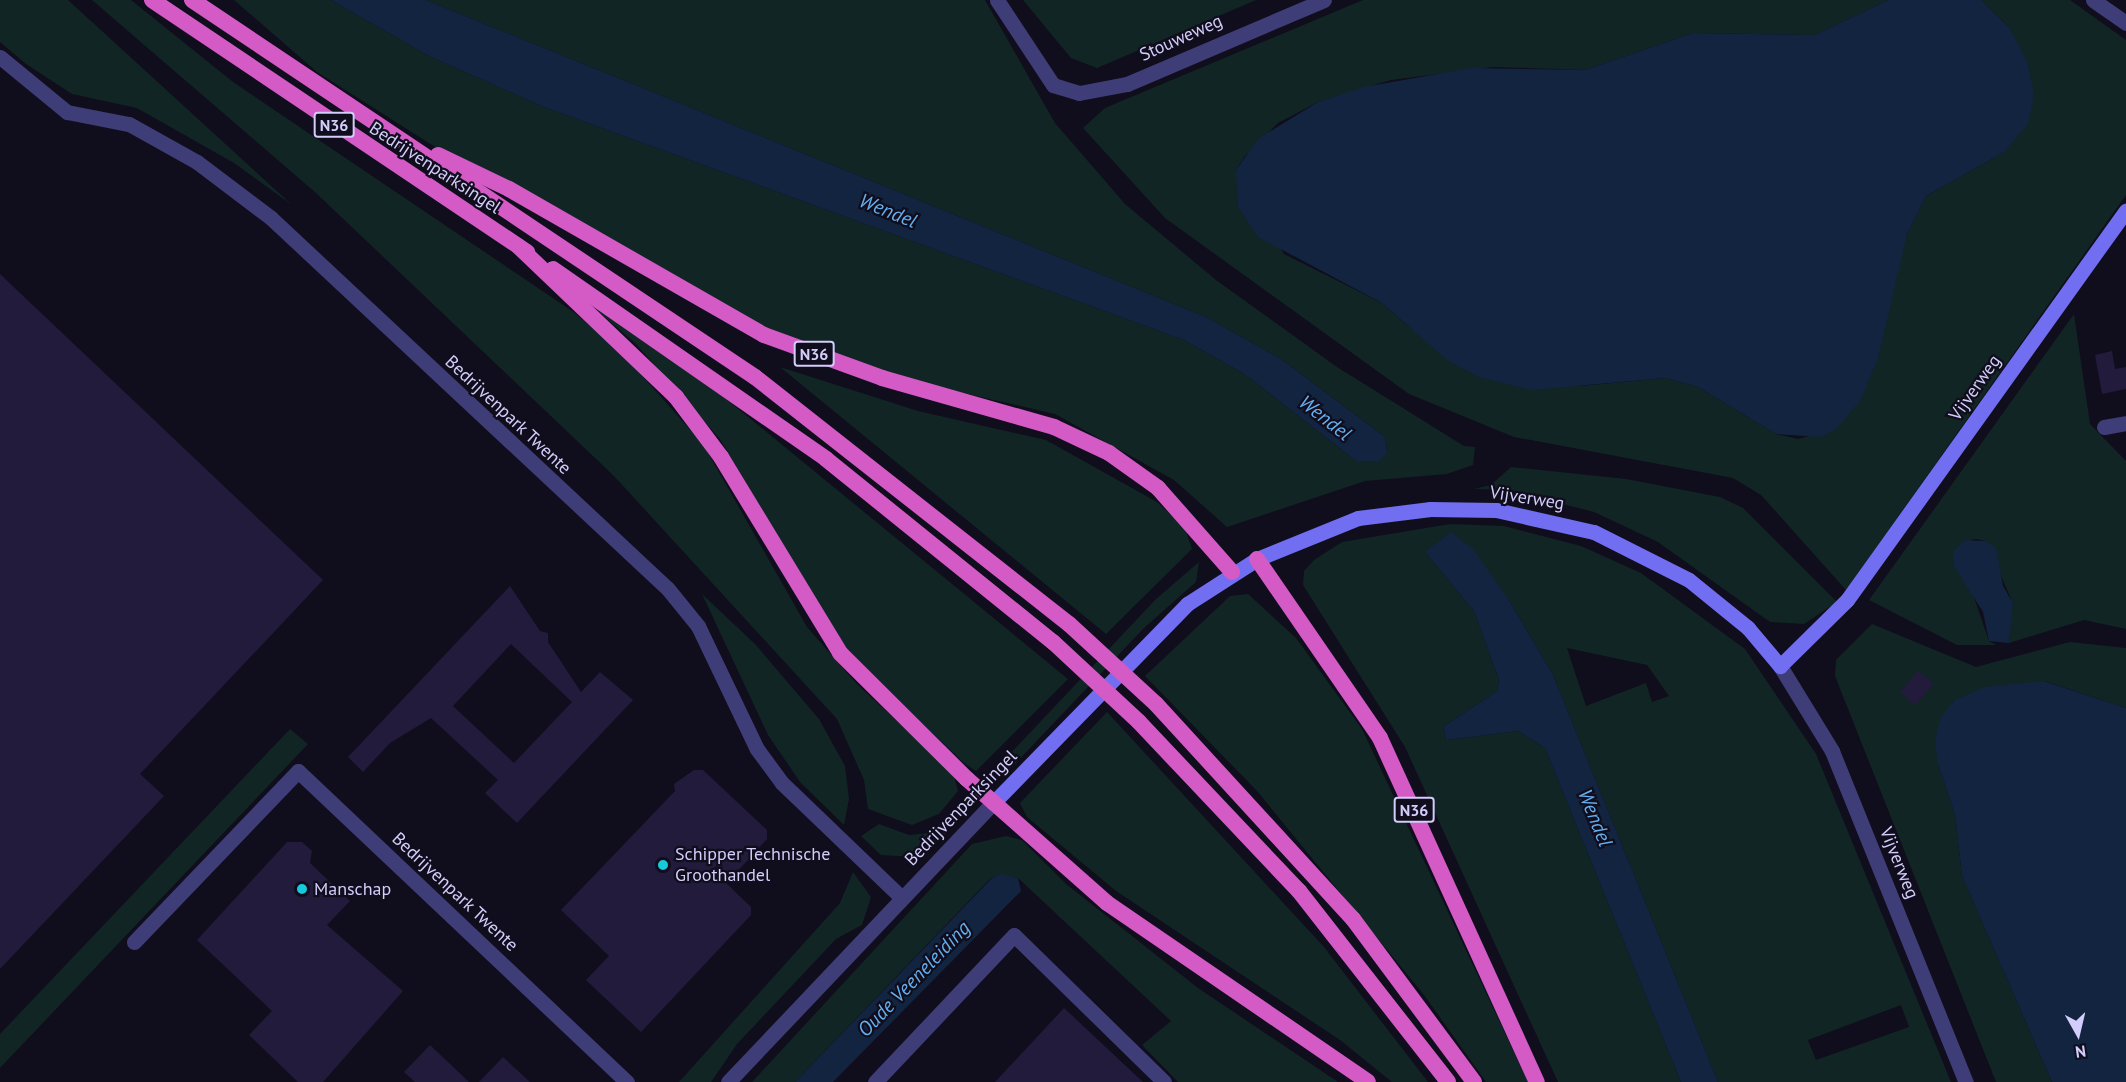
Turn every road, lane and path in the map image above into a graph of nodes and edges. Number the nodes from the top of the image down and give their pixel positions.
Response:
1 (152, 0) edge
2 (192, 0) edge
3 (997, 0) edge
4 (1323, 0) edge
5 (2093, 0) edge
6 (2126, 23) edge
7 (0, 57) edge
8 (385, 131) junction
9 (2126, 211) edge
10 (518, 246) junction
11 (2126, 423) edge
12 (2104, 427) dead end
13 (1257, 559) junction
14 (1232, 572) junction
15 (1780, 666) junction
16 (993, 803) junction
17 (902, 898) junction
18 (134, 942) dead end
19 (627, 1082) edge
20 (728, 1082) edge
21 (875, 1082) edge
22 (1164, 1082) edge
23 (1368, 1082) edge
24 (1448, 1082) edge
25 (1474, 1082) edge
26 (1537, 1082) edge
27 (1966, 1082) edge

1 - 10 highway, Bedrijvenparksingel / N36
2 - 8 highway, Bedrijvenparksingel / N36
3 - 4 street, Stouweweg
5 - 6 street
7 - 17 street, Bedrijvenpark Twente
8 - 14 highway, N36
8 - 25 highway, N36, bridge
9 - 15 main road, Vijverweg
10 - 16 highway, N36
10 - 24 highway, N36, bridge
11 - 12 street
13 - 14 main road, Vijverweg
13 - 15 main road, Vijverweg
13 - 26 highway, N36
14 - 16 main road, Bedrijvenparksingel
15 - 27 street, Vijverweg
16 - 17 street, Bedrijvenparksingel
16 - 23 highway, N36
17 - 20 street, Bedrijvenparksingel
18 - 19 street, Bedrijvenpark Twente
21 - 22 street

